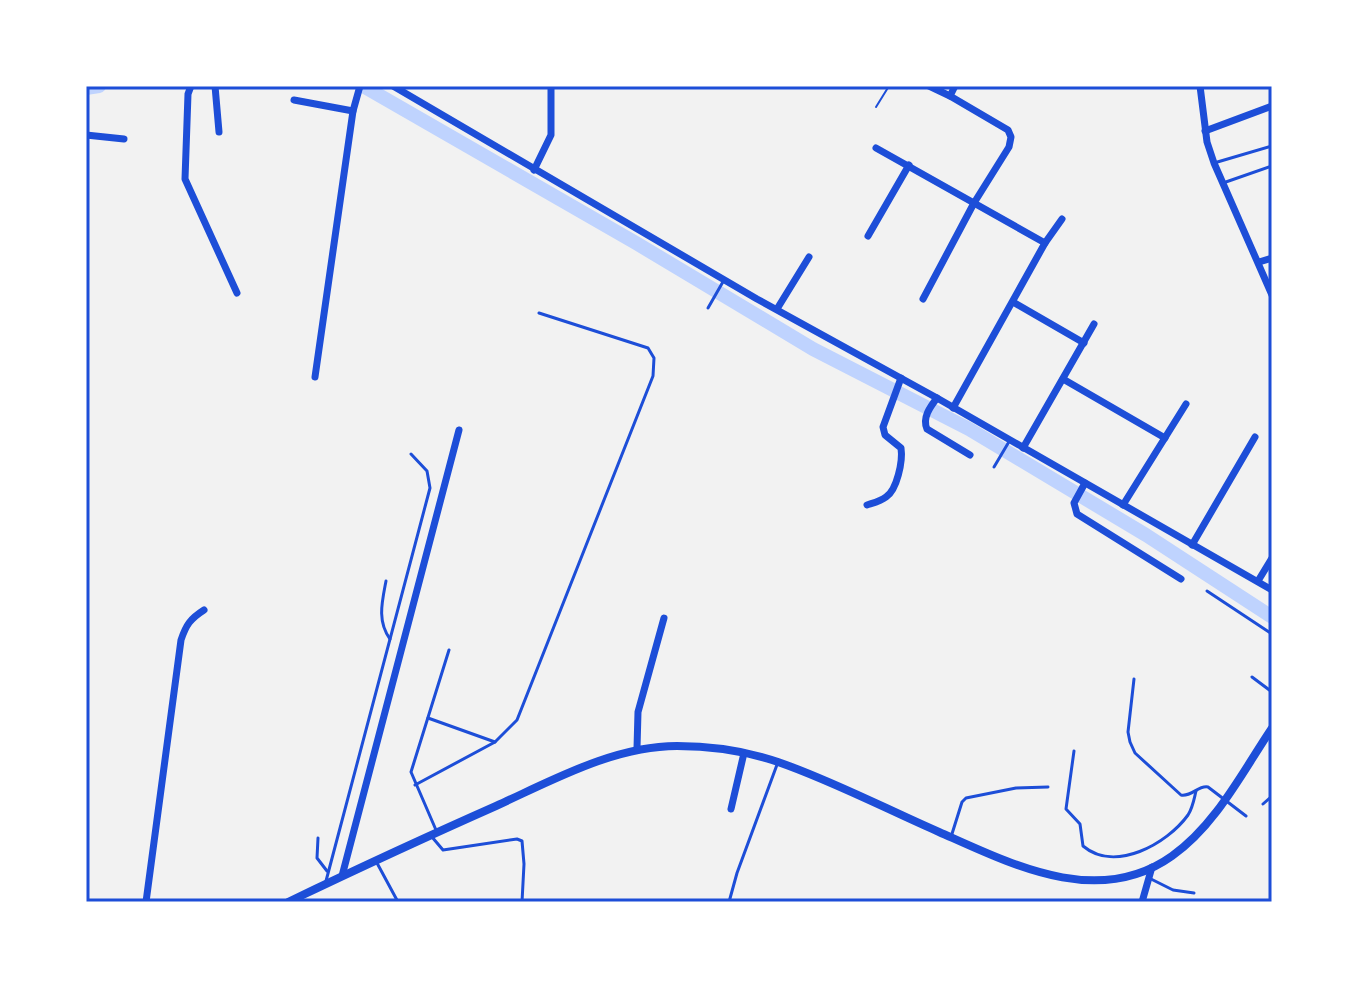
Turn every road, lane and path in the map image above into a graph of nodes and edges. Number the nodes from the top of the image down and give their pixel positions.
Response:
1 (191, 86) edge
2 (215, 86) edge
3 (393, 86) edge
4 (551, 86) edge
5 (889, 86) edge
6 (929, 86) edge
7 (955, 86) edge
8 (1200, 86) edge
9 (360, 88) edge
10 (950, 96) junction
11 (294, 100) dead end
12 (1272, 106) edge
13 (876, 107) dead end
14 (353, 111) junction
15 (1205, 131) junction
16 (219, 132) dead end
17 (86, 135) edge
18 (124, 139) dead end
19 (1272, 146) edge
20 (876, 148) dead end
21 (1214, 163) junction
22 (909, 165) junction
23 (1272, 166) edge
24 (534, 170) junction
25 (1223, 183) junction
26 (974, 203) junction
27 (1062, 219) dead end
28 (868, 236) dead end
29 (1045, 243) junction
30 (809, 257) dead end
31 (1272, 258) edge
32 (1259, 262) junction
33 (722, 283) junction
34 (237, 293) dead end
35 (1272, 295) edge
36 (923, 299) dead end
37 (1013, 302) junction
38 (708, 308) dead end
39 (777, 309) junction
40 (539, 313) dead end
41 (1094, 324) dead end
42 (1084, 343) junction
43 (315, 377) dead end
44 (1063, 379) junction
45 (900, 382) junction
46 (935, 401) junction
47 (1186, 404) dead end
48 (953, 408) junction
49 (459, 430) dead end
50 (1255, 437) dead end
51 (1165, 438) junction
52 (1008, 444) junction
53 (1023, 448) junction
54 (411, 454) dead end
55 (970, 455) dead end
56 (994, 467) dead end
57 (1082, 487) junction
58 (867, 505) dead end
59 (1123, 505) junction
60 (1192, 545) junction
61 (1272, 558) edge
62 (1181, 579) dead end
63 (386, 581) dead end
64 (1258, 581) junction
65 (1272, 590) edge
66 (1207, 591) dead end
67 (204, 610) dead end
68 (664, 618) dead end
69 (1272, 634) edge
70 (390, 639) junction
71 (449, 650) dead end
72 (1252, 677) dead end
73 (1134, 679) dead end
74 (1272, 692) edge
75 (428, 718) junction
76 (1272, 728) edge
77 (495, 742) junction
78 (637, 748) junction
79 (1074, 751) dead end
80 (744, 753) junction
81 (778, 762) junction
82 (415, 785) junction
83 (1048, 787) dead end
84 (1196, 791) junction
85 (1272, 796) edge
86 (1223, 800) junction
87 (1263, 804) dead end
88 (731, 809) dead end
89 (1246, 816) dead end
90 (433, 832) junction
91 (951, 837) junction
92 (318, 838) dead end
93 (376, 860) junction
94 (1152, 867) junction
95 (329, 872) junction
96 (342, 876) junction
97 (1149, 878) junction
98 (325, 885) junction
99 (1194, 893) dead end
100 (294, 901) edge
101 (146, 902) edge
102 (398, 902) edge
103 (522, 902) edge
104 (729, 902) edge
105 (1142, 902) edge

1 - 34 street
2 - 16 street
3 - 24 street
4 - 24 street
5 - 13 path
6 - 10 street
7 - 10 street
8 - 15 street
9 - 14 street
10 - 26 street
11 - 14 street
12 - 15 street
14 - 43 street
15 - 21 street
17 - 18 street
19 - 21 lane
20 - 22 street
21 - 25 street
22 - 26 street
22 - 28 street
23 - 25 lane
24 - 33 street
25 - 32 street
26 - 29 street
26 - 36 street
27 - 29 street
29 - 37 street
30 - 39 street
31 - 32 street
32 - 35 street
33 - 38 lane
33 - 39 street
37 - 42 street
37 - 48 street
39 - 45 street
40 - 77 lane
41 - 42 street
42 - 44 street
44 - 51 street
44 - 53 street
45 - 46 street
45 - 58 street
46 - 48 street
46 - 55 street
47 - 51 street
48 - 52 street
49 - 96 street
50 - 60 street
51 - 59 street
52 - 53 street
52 - 56 lane
53 - 57 street
54 - 70 lane
57 - 59 street
57 - 62 street
59 - 60 street
60 - 64 street
61 - 64 street
63 - 70 lane
64 - 65 street
66 - 69 lane
67 - 101 street
68 - 78 street
70 - 95 lane
71 - 75 lane
72 - 74 lane
73 - 84 lane
75 - 77 lane
75 - 82 lane
76 - 86 street
77 - 82 lane
78 - 80 street
78 - 90 street
79 - 84 lane
80 - 81 street
80 - 88 street
81 - 91 street
81 - 104 lane
82 - 90 lane
83 - 91 lane
84 - 86 lane
85 - 87 lane
86 - 89 lane
86 - 94 street
90 - 93 street
90 - 103 lane
91 - 94 street
92 - 95 lane
93 - 96 street
93 - 102 lane
94 - 97 street
95 - 98 lane
96 - 98 street
97 - 99 lane
97 - 105 street
98 - 100 street

